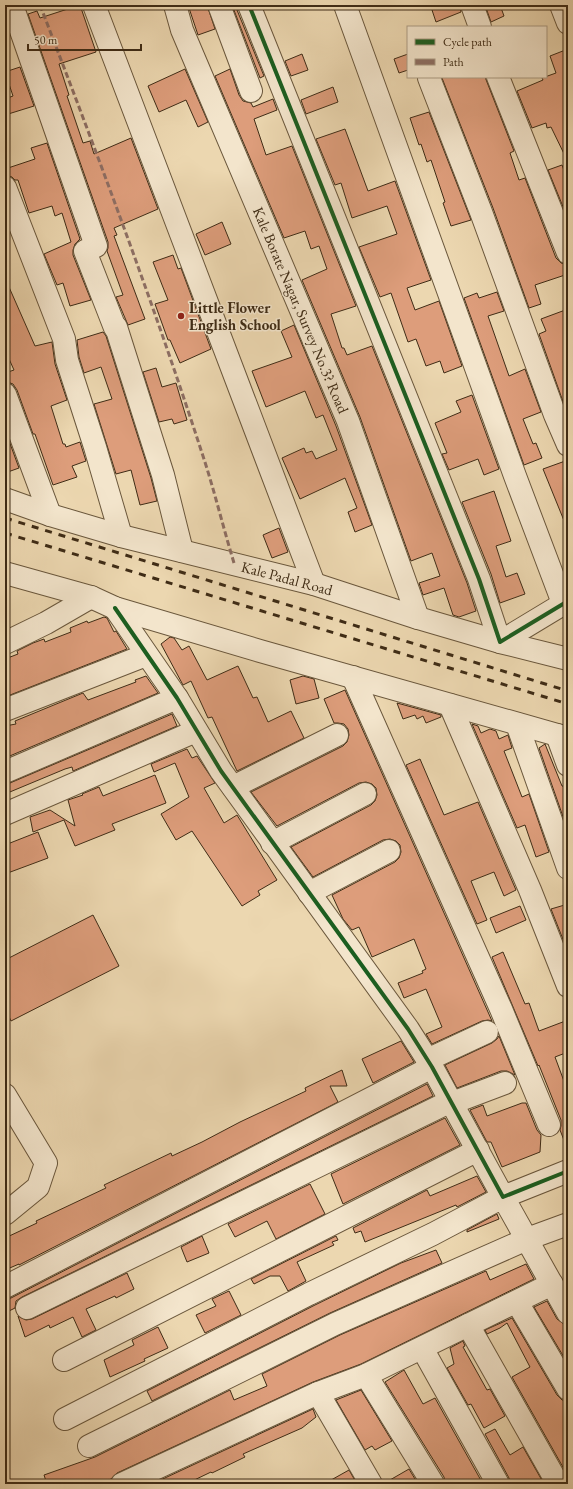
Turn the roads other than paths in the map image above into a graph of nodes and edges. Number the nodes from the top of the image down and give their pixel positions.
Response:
1 (12, 5) edge
2 (94, 5) edge
3 (175, 5) edge
4 (219, 5) edge
5 (248, 5) edge
6 (345, 5) edge
7 (472, 5) edge
8 (561, 5) edge
9 (568, 23) edge
10 (480, 26) edge
11 (429, 78) edge
12 (498, 78) edge
13 (251, 91) dead end
14 (5, 187) edge
15 (568, 253) edge
16 (5, 394) edge
17 (568, 445) edge
18 (5, 499) edge
19 (50, 515) junction
20 (121, 536) junction
21 (182, 551) junction
22 (5, 573) edge
23 (42, 583) junction
24 (314, 584) junction
25 (91, 597) junction
26 (565, 602) edge
27 (115, 608) junction
28 (418, 618) junction
29 (46, 623) junction
30 (500, 642) junction
31 (5, 643) edge
32 (146, 654) junction
33 (568, 659) edge
34 (353, 677) junction
35 (177, 698) junction
36 (450, 705) junction
37 (5, 710) edge
38 (518, 724) junction
39 (196, 731) junction
40 (337, 735) dead end
41 (563, 736) edge
42 (568, 765) edge
43 (5, 772) edge
44 (232, 787) junction
45 (365, 794) dead end
46 (5, 814) edge
47 (272, 843) junction
48 (389, 851) dead end
49 (568, 868) edge
50 (309, 894) junction
51 (568, 986) edge
52 (487, 1032) dead end
53 (430, 1063) junction
54 (505, 1083) dead end
55 (5, 1095) edge
56 (451, 1102) junction
57 (549, 1125) dead end
58 (478, 1150) junction
59 (568, 1171) edge
60 (503, 1198) junction
61 (5, 1214) edge
62 (568, 1224) edge
63 (527, 1239) junction
64 (552, 1284) junction
65 (5, 1287) edge
66 (517, 1302) junction
67 (27, 1308) dead end
68 (568, 1313) edge
69 (468, 1325) junction
70 (422, 1348) junction
71 (64, 1360) dead end
72 (366, 1375) junction
73 (568, 1389) edge
74 (318, 1393) junction
75 (65, 1419) dead end
76 (89, 1446) dead end
77 (122, 1484) edge
78 (371, 1484) edge
79 (433, 1484) edge
80 (498, 1484) edge
81 (558, 1484) edge

1 - 21 street
2 - 24 street
3 - 28 street, Kale Borate Nagar, Survey No.3? Road
4 - 13 street
5 - 30 street
6 - 26 street
7 - 10 street
8 - 9 street
11 - 17 street
12 - 15 street
14 - 20 street
16 - 19 street
18 - 19 street, Kale Padal Road
19 - 20 street, Kale Padal Road
20 - 21 street, Kale Padal Road
21 - 24 street, Kale Padal Road
22 - 23 street
23 - 25 street
23 - 29 street
24 - 28 street, Kale Padal Road
25 - 27 street
25 - 29 street
26 - 30 street
27 - 32 street
27 - 34 street
28 - 30 street, Kale Padal Road
29 - 31 street
30 - 33 street, Kale Padal Road
32 - 35 street
32 - 37 street
34 - 36 street
34 - 57 street
35 - 39 street
35 - 43 street
36 - 38 street
36 - 51 street
38 - 41 street
38 - 49 street
39 - 44 street
39 - 46 street
40 - 44 street
41 - 42 street
44 - 47 street
45 - 47 street
47 - 50 street
48 - 50 street
50 - 53 street
52 - 53 street
53 - 56 street
53 - 65 street
54 - 56 street
55 - 61 street
56 - 58 street
56 - 67 street
58 - 60 street
58 - 71 street
59 - 60 street
60 - 63 street
60 - 75 street
62 - 63 street
63 - 64 street
63 - 76 street
64 - 66 street
64 - 68 street
66 - 69 street
66 - 73 street
69 - 70 street
69 - 81 street
70 - 72 street
70 - 80 street
72 - 74 street
72 - 79 street
74 - 77 street
74 - 78 street

